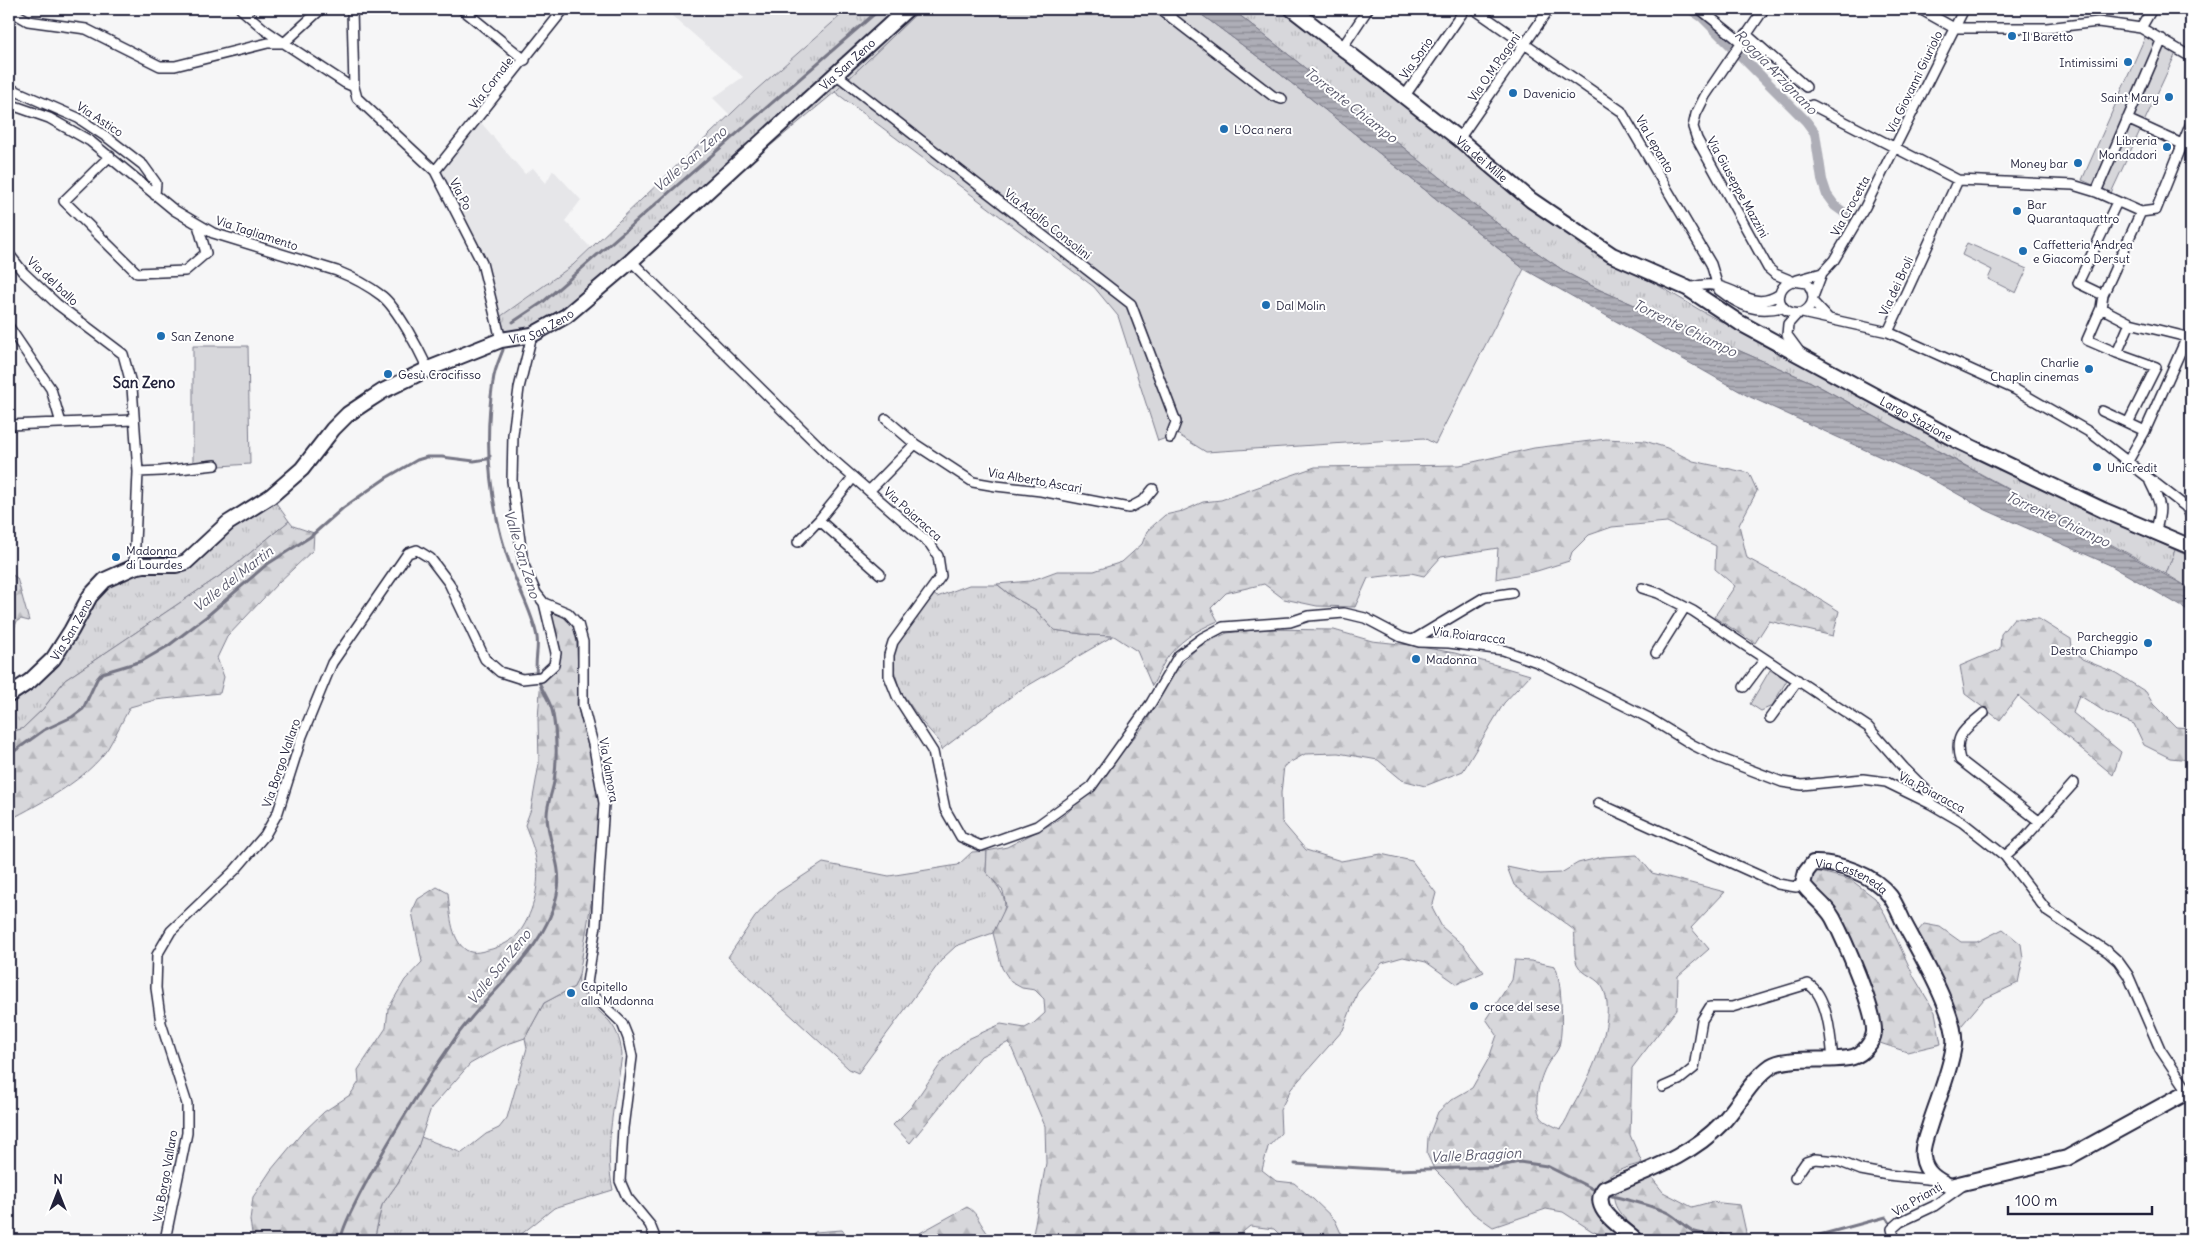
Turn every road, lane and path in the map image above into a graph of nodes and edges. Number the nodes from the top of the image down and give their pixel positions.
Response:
1 (241, 9) edge
2 (321, 9) edge
3 (352, 9) edge
4 (462, 9) edge
5 (564, 9) edge
6 (907, 9) edge
7 (1160, 9) edge
8 (1292, 9) edge
9 (1368, 9) edge
10 (1465, 9) edge
11 (1474, 9) edge
12 (1549, 9) edge
13 (1700, 9) edge
14 (1764, 9) edge
15 (1920, 9) edge
16 (1964, 9) edge
17 (2152, 9) edge
18 (9, 10) edge
19 (1954, 28) junction
20 (2141, 28) junction
21 (1746, 34) junction
22 (2162, 39) junction
23 (1741, 42) junction
24 (284, 44) junction
25 (1525, 44) junction
26 (1342, 48) junction
27 (2191, 57) edge
28 (525, 60) junction
29 (837, 75) junction
30 (354, 87) junction
31 (1806, 87) dead end
32 (9, 88) edge
33 (1404, 97) junction
34 (1282, 99) dead end
35 (9, 104) edge
36 (1812, 105) dead end
37 (2127, 119) junction
38 (2191, 123) edge
39 (1459, 139) junction
40 (2184, 145) junction
41 (1895, 148) junction
42 (110, 156) junction
43 (435, 171) junction
44 (1958, 180) junction
45 (2096, 192) junction
46 (155, 195) junction
47 (2117, 202) junction
48 (2141, 212) junction
49 (198, 224) junction
50 (9, 254) edge
51 (631, 261) junction
52 (1712, 267) junction
53 (1822, 273) junction
54 (1794, 280) junction
55 (1704, 284) junction
56 (1720, 286) junction
57 (1687, 288) junction
58 (1780, 294) junction
59 (2103, 295) junction
60 (1813, 299) junction
61 (1782, 307) junction
62 (2101, 308) junction
63 (1799, 314) junction
64 (1829, 320) junction
65 (2130, 323) junction
66 (9, 327) edge
67 (1888, 332) junction
68 (532, 335) junction
69 (2189, 337) edge
70 (502, 340) junction
71 (2117, 353) junction
72 (1804, 358) junction
73 (428, 369) junction
74 (2102, 411) dead end
75 (886, 418) dead end
76 (134, 420) junction
77 (61, 423) junction
78 (2128, 424) junction
79 (9, 425) edge
80 (2146, 432) junction
81 (1170, 438) dead end
82 (915, 444) junction
83 (2128, 461) junction
84 (215, 465) dead end
85 (138, 472) junction
86 (853, 478) junction
87 (2148, 479) junction
88 (1153, 489) dead end
89 (869, 491) junction
90 (2190, 508) edge
91 (819, 520) junction
92 (2155, 532) junction
93 (798, 542) dead end
94 (2191, 547) edge
95 (2191, 552) edge
96 (134, 567) junction
97 (880, 574) dead end
98 (1642, 588) dead end
99 (1512, 593) dead end
100 (544, 603) junction
101 (1685, 607) junction
102 (1413, 640) junction
103 (1656, 654) dead end
104 (1765, 659) junction
105 (1798, 680) junction
106 (1744, 687) dead end
107 (9, 695) edge
108 (1984, 713) dead end
109 (1770, 718) dead end
110 (2074, 783) dead end
111 (1598, 803) dead end
112 (1931, 804) junction
113 (2040, 822) junction
114 (2005, 856) junction
115 (1803, 884) junction
116 (1833, 1060) junction
117 (1663, 1087) dead end
118 (2190, 1091) edge
119 (1794, 1178) dead end
120 (1937, 1180) junction
121 (1966, 1183) junction
122 (166, 1240) edge
123 (652, 1240) edge
124 (1636, 1240) edge
125 (1895, 1240) edge

1 - 24 street, Via Po
2 - 24 street
3 - 30 street
4 - 28 street
5 - 28 street, Via Cornale
6 - 29 street, Via San Zeno
7 - 34 street
8 - 26 street, Via dei Mille
9 - 26 street
10 - 33 street, Via Sorio
11 - 25 street, Via Lepanto
12 - 25 street, Via O.M.Pagani
13 - 23 street
14 - 21 street, Via Giuseppe Mazzini
15 - 19 street
16 - 19 street, Via Giovanni Giuriolo
17 - 20 street
18 - 24 street
19 - 20 street
19 - 41 street, Via Giovanni Giuriolo
20 - 22 street
21 - 23 street, Via Giuseppe Mazzini
21 - 31 street
22 - 27 street
22 - 37 street
23 - 54 street, Via Giuseppe Mazzini
24 - 30 street, Via Po
25 - 39 street, Via O.M.Pagani
25 - 52 street, Via Lepanto
26 - 33 street, Via dei Mille
28 - 43 street, Via Cornale
29 - 51 street, Via San Zeno
29 - 81 street, Via Adolfo Consolini
30 - 43 street, Via Po
32 - 46 street, Via Astico
33 - 39 street, Via dei Mille
35 - 42 street, Via Tagliamento
36 - 41 street, Via Giovanni Giuriolo
37 - 40 street
37 - 45 street
38 - 40 street
39 - 57 street, Via dei Mille
40 - 48 street
41 - 44 street, Via Giovanni Giuriolo
41 - 53 street, Via Crocetta
42 - 46 street, Via Tagliamento
42 - 49 street
43 - 70 street, Via Po
44 - 45 street
44 - 67 street, Via dei Broli
45 - 47 street
46 - 49 street, Via Tagliamento
47 - 48 street
47 - 59 street
48 - 59 street
49 - 73 street, Via Tagliamento
50 - 76 street, Via del ballo
51 - 68 street, Via San Zeno
51 - 86 street, Via Poiaracca
52 - 55 street
52 - 56 street, Via Lepanto
53 - 54 street
53 - 60 street, Via Crocetta
54 - 58 street
54 - 60 street
55 - 56 street
55 - 57 street
56 - 58 street
56 - 61 street
57 - 72 street, Largo Stazione
58 - 61 street
59 - 62 street
60 - 63 street
60 - 64 street
61 - 63 street
62 - 65 street
62 - 71 street
63 - 64 street
63 - 72 street
64 - 67 street
65 - 69 street
65 - 71 street
66 - 77 street
67 - 83 street
68 - 70 street, Via San Zeno
68 - 100 street
69 - 80 street
70 - 73 street, Via San Zeno
71 - 78 street
72 - 92 street, Largo Stazione
73 - 96 street, Via San Zeno
74 - 78 street
75 - 82 street, Via Alberto Ascari
76 - 77 street
76 - 85 street
77 - 79 street
78 - 80 street
80 - 83 street
82 - 88 street, Via Alberto Ascari
82 - 89 street
83 - 87 street
84 - 85 street
85 - 96 street
86 - 89 street, Via Poiaracca
86 - 91 street
87 - 90 street
87 - 92 street
89 - 102 street, Via Poiaracca
91 - 93 street
91 - 97 street
92 - 94 street, Largo Stazione
92 - 95 street, Largo Stazione
96 - 107 street, Via San Zeno
98 - 101 street
99 - 102 street, Via Poiaracca
100 - 122 street, Via Borgo Vallaro
100 - 123 street, Via Valmora
101 - 103 street
101 - 104 street
102 - 112 street, Via Poiaracca
104 - 105 street
104 - 106 street
105 - 109 street
105 - 112 street
108 - 113 street
110 - 113 street
111 - 115 street
112 - 114 street, Via Poiaracca
113 - 114 street
114 - 118 street, Via Poiaracca
115 - 116 street, Via Casteneda
115 - 120 street, Via Casteneda
116 - 117 street
116 - 124 street, Via Casteneda
118 - 121 street
119 - 120 street
120 - 121 street
121 - 125 street, Via Prianti

